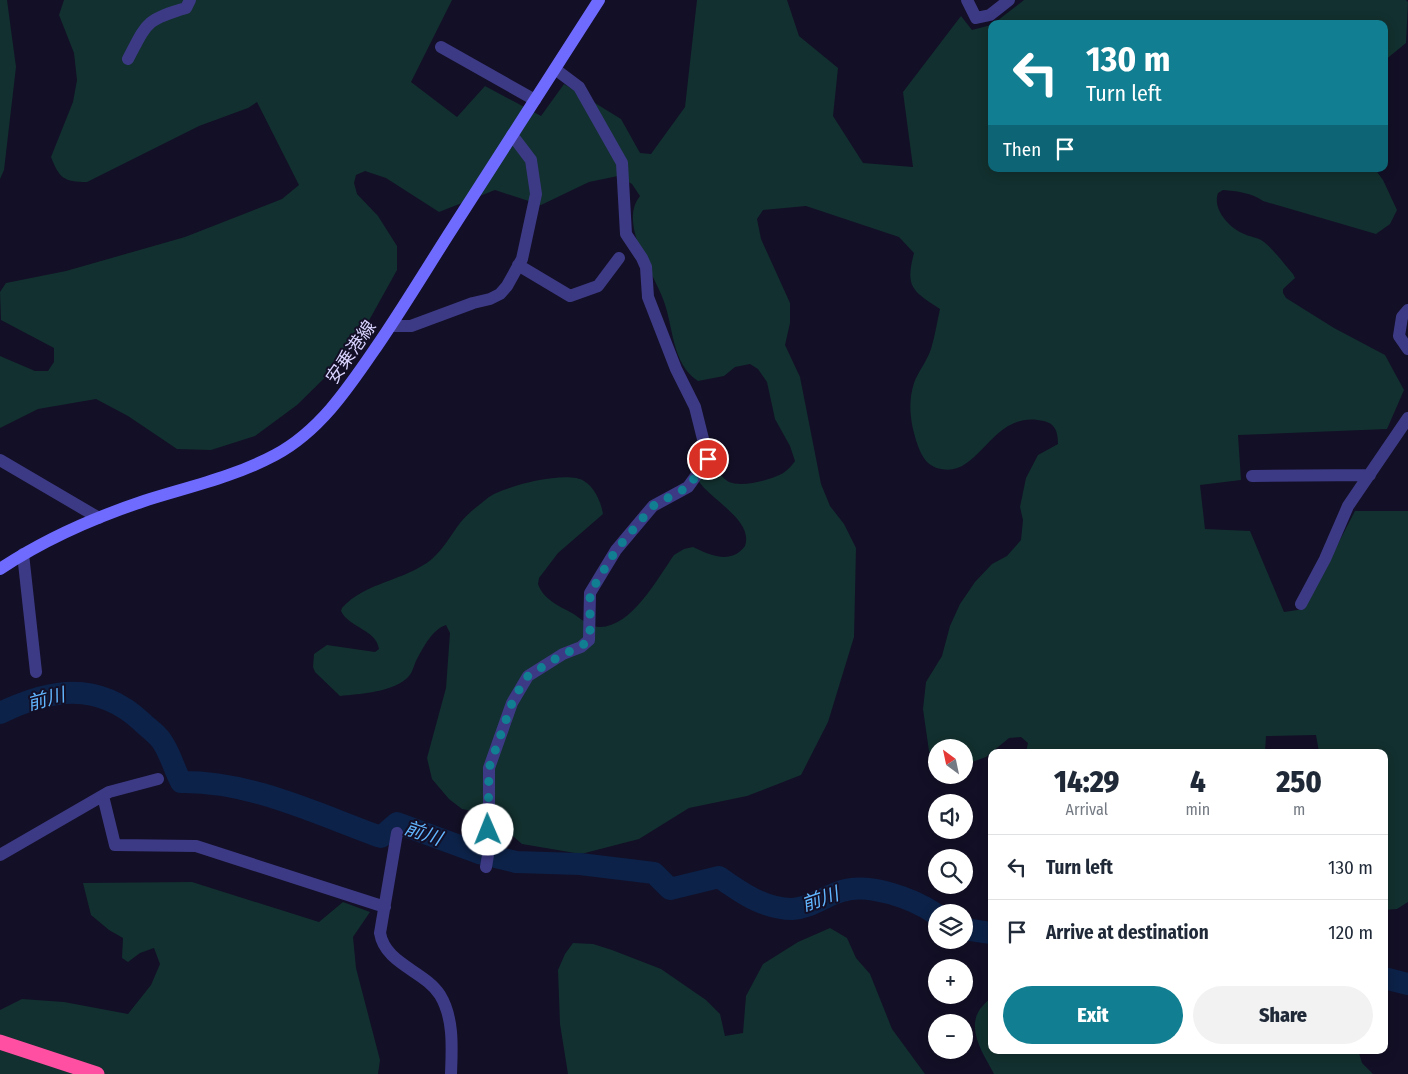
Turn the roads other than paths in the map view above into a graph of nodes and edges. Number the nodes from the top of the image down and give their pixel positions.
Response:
1 (190, 0) edge
2 (599, 0) edge
3 (968, 0) edge
4 (1009, 0) edge
5 (441, 47) dead end
6 (128, 60) dead end
7 (555, 69) junction
8 (535, 100) junction
9 (512, 135) junction
10 (619, 258) dead end
11 (518, 265) junction
12 (1408, 310) edge
13 (391, 326) junction
14 (1408, 348) edge
15 (1408, 418) edge
16 (0, 460) edge
17 (1370, 475) junction
18 (1252, 476) dead end
19 (100, 518) junction
20 (23, 554) junction
21 (0, 569) edge
22 (1301, 604) dead end
23 (36, 672) dead end
24 (158, 779) dead end
25 (103, 796) junction
26 (397, 833) dead end
27 (0, 855) edge
28 (487, 859) dead end
29 (385, 907) junction
30 (0, 1042) edge
31 (97, 1074) edge
32 (451, 1074) edge

1 - 6 street
2 - 7 main road, 安乗港線
3 - 4 street
5 - 8 street
7 - 8 main road, 安乗港線
7 - 28 street
8 - 9 main road, 安乗港線
9 - 11 street
9 - 13 main road, 安乗港線
10 - 11 street
11 - 13 street
12 - 14 street
13 - 19 main road, 安乗港線
15 - 17 street
16 - 19 street
17 - 18 street
17 - 22 street
19 - 20 main road, 安乗港線
20 - 21 main road, 安乗港線
20 - 23 street
24 - 25 street
25 - 27 street
25 - 29 street
26 - 29 street
29 - 32 street
30 - 31 highway

